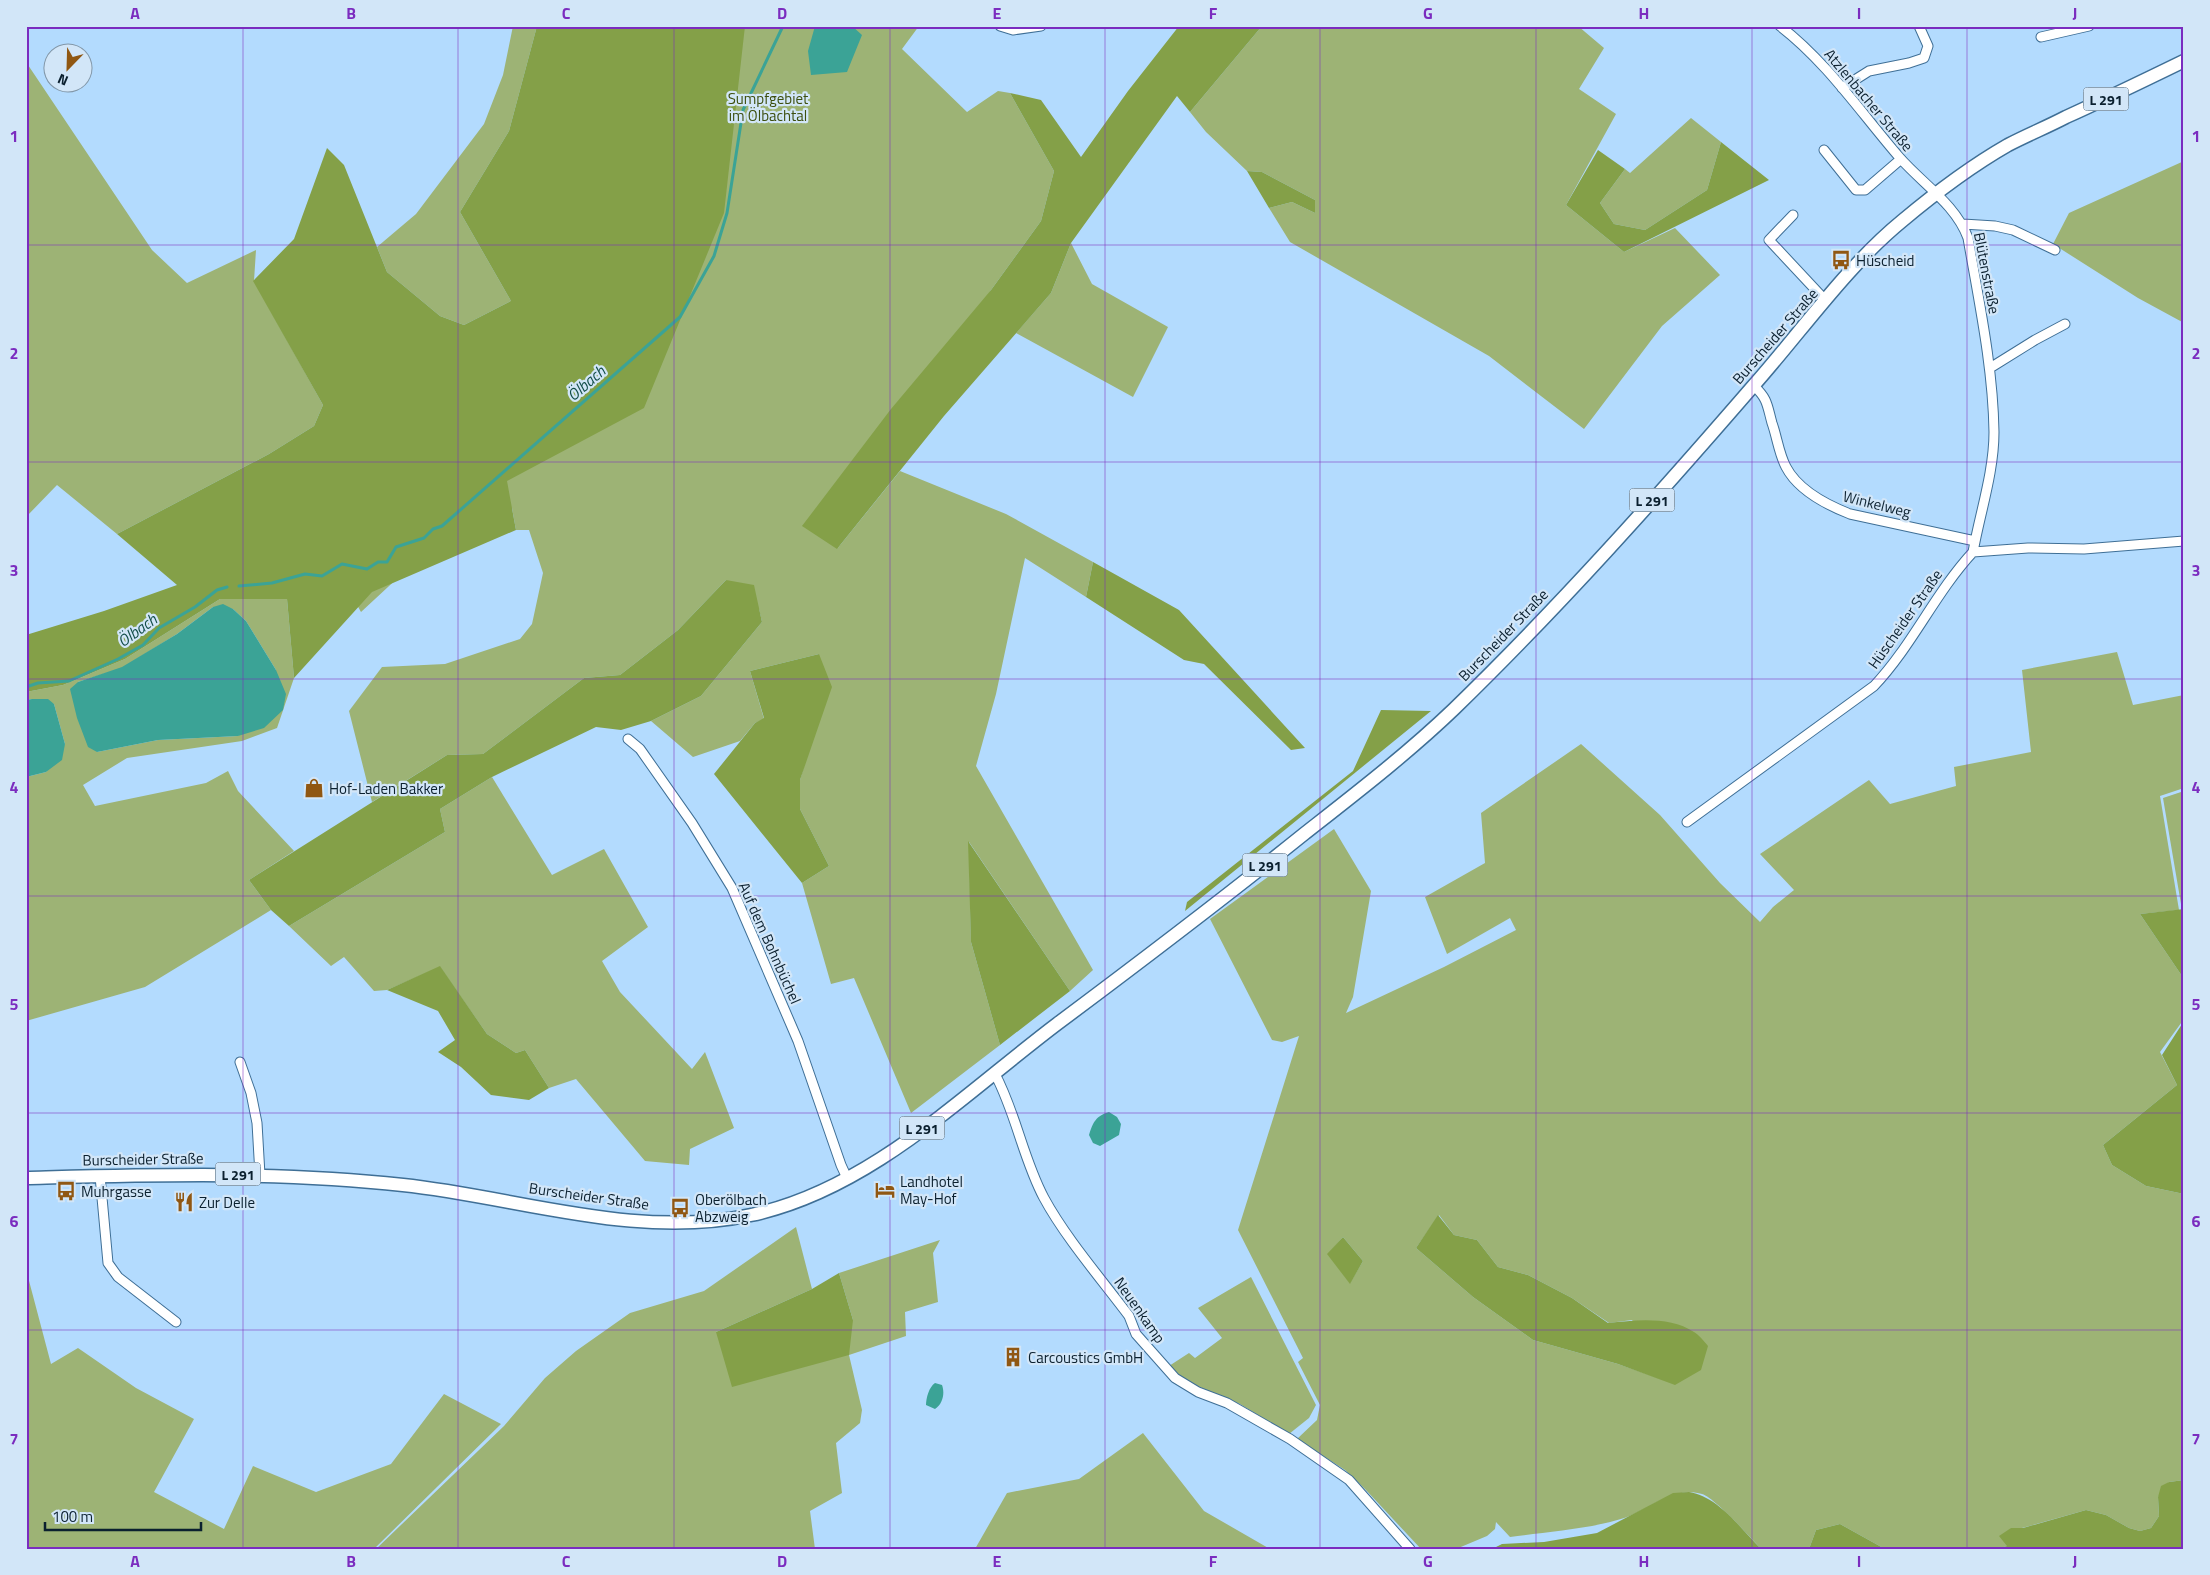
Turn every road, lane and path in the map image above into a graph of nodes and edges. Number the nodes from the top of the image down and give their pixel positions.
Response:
1 (1000, 26) edge
2 (1041, 26) edge
3 (1780, 26) edge
4 (1920, 26) edge
5 (2089, 26) edge
6 (2041, 37) dead end
7 (2184, 61) edge
8 (1842, 88) junction
9 (1824, 150) dead end
10 (1901, 160) junction
11 (1936, 194) junction
12 (1793, 215) dead end
13 (1963, 224) junction
14 (2054, 250) dead end
15 (1826, 302) junction
16 (2065, 324) dead end
17 (1990, 368) junction
18 (1754, 386) junction
19 (1975, 541) junction
20 (2184, 541) edge
21 (1974, 552) junction
22 (628, 739) dead end
23 (1687, 822) dead end
24 (240, 1062) dead end
25 (995, 1074) junction
26 (260, 1174) junction
27 (100, 1176) junction
28 (26, 1178) edge
29 (848, 1178) junction
30 (176, 1322) dead end
31 (1410, 1549) edge

1 - 2 street
3 - 8 street, Atzlenbacher Straße
4 - 8 street
5 - 6 street
7 - 11 main road, Burscheider Straße / L 291
8 - 10 street, Atzlenbacher Straße
9 - 10 street
10 - 11 street, Atzlenbacher Straße
11 - 13 street, Blütenstraße
11 - 15 main road, Burscheider Straße / L 291
12 - 15 street
13 - 14 street
13 - 17 street, Blütenstraße
15 - 18 main road, Burscheider Straße / L 291
16 - 17 street
17 - 19 street, Blütenstraße
18 - 19 street, Winkelweg
18 - 25 main road, Burscheider Straße / L 291
19 - 21 street, Blütenstraße
20 - 21 street
21 - 23 street, Hüscheider Straße
22 - 29 street, Auf dem Bohnbüchel
24 - 26 street
25 - 29 main road, Burscheider Straße / L 291
25 - 31 street, Neuenkamp
26 - 27 main road, Burscheider Straße / L 291
26 - 29 main road, Burscheider Straße / L 291
27 - 28 main road, Burscheider Straße / L 291
27 - 30 street

